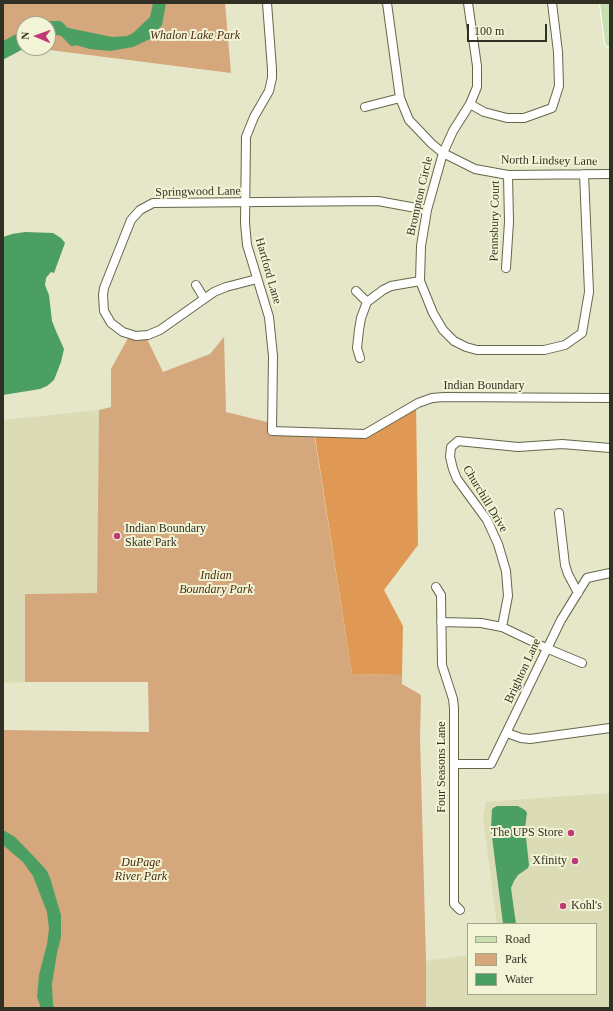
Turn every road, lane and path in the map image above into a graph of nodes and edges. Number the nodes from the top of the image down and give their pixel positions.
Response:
1 (267, 3) edge
2 (387, 3) edge
3 (468, 3) edge
4 (552, 3) edge
5 (605, 3) edge
6 (610, 42) edge
7 (400, 98) junction
8 (470, 104) junction
9 (365, 107) dead end
10 (443, 153) junction
11 (584, 174) junction
12 (610, 174) edge
13 (508, 175) junction
14 (245, 203) junction
15 (427, 210) junction
16 (506, 268) dead end
17 (257, 279) junction
18 (420, 281) junction
19 (196, 285) dead end
20 (356, 291) dead end
21 (204, 298) junction
22 (367, 302) junction
23 (360, 358) dead end
24 (610, 398) edge
25 (272, 431) joint
26 (610, 448) edge
27 (559, 513) dead end
28 (610, 573) edge
29 (436, 587) dead end
30 (578, 593) junction
31 (441, 622) junction
32 (502, 627) junction
33 (546, 648) junction
34 (582, 663) dead end
35 (610, 728) edge
36 (507, 732) junction
37 (454, 764) junction
38 (460, 910) dead end

1 - 14 street, Hartford Lane
2 - 7 street, North Lindsey Lane
3 - 8 street, Brompton Circle
4 - 8 street
5 - 6 main road
7 - 9 street
7 - 10 street, North Lindsey Lane
8 - 10 street, Brompton Circle
10 - 13 street, North Lindsey Lane
10 - 15 street, Brompton Circle
11 - 12 street, North Lindsey Lane
11 - 13 street, North Lindsey Lane
11 - 18 street, Brompton Circle
13 - 16 street, Pennsbury Court
14 - 15 street, Springwood Lane
14 - 17 street, Hartford Lane
14 - 21 street, Springwood Lane
15 - 18 street, Brompton Circle
17 - 21 street, Springwood Lane
17 - 25 street, Hartford Lane
18 - 22 street
19 - 21 street
20 - 22 street
22 - 23 street
24 - 25 street, Indian Boundary
26 - 32 street, Churchill Drive
27 - 30 street
28 - 30 street, Brighton Lane
29 - 31 street, Four Seasons Lane
30 - 33 street, Brighton Lane
31 - 32 street
31 - 37 street, Four Seasons Lane
32 - 33 street
33 - 34 street
33 - 36 street, Brighton Lane
35 - 36 street
36 - 37 street, Brighton Lane
37 - 38 street, Four Seasons Lane

